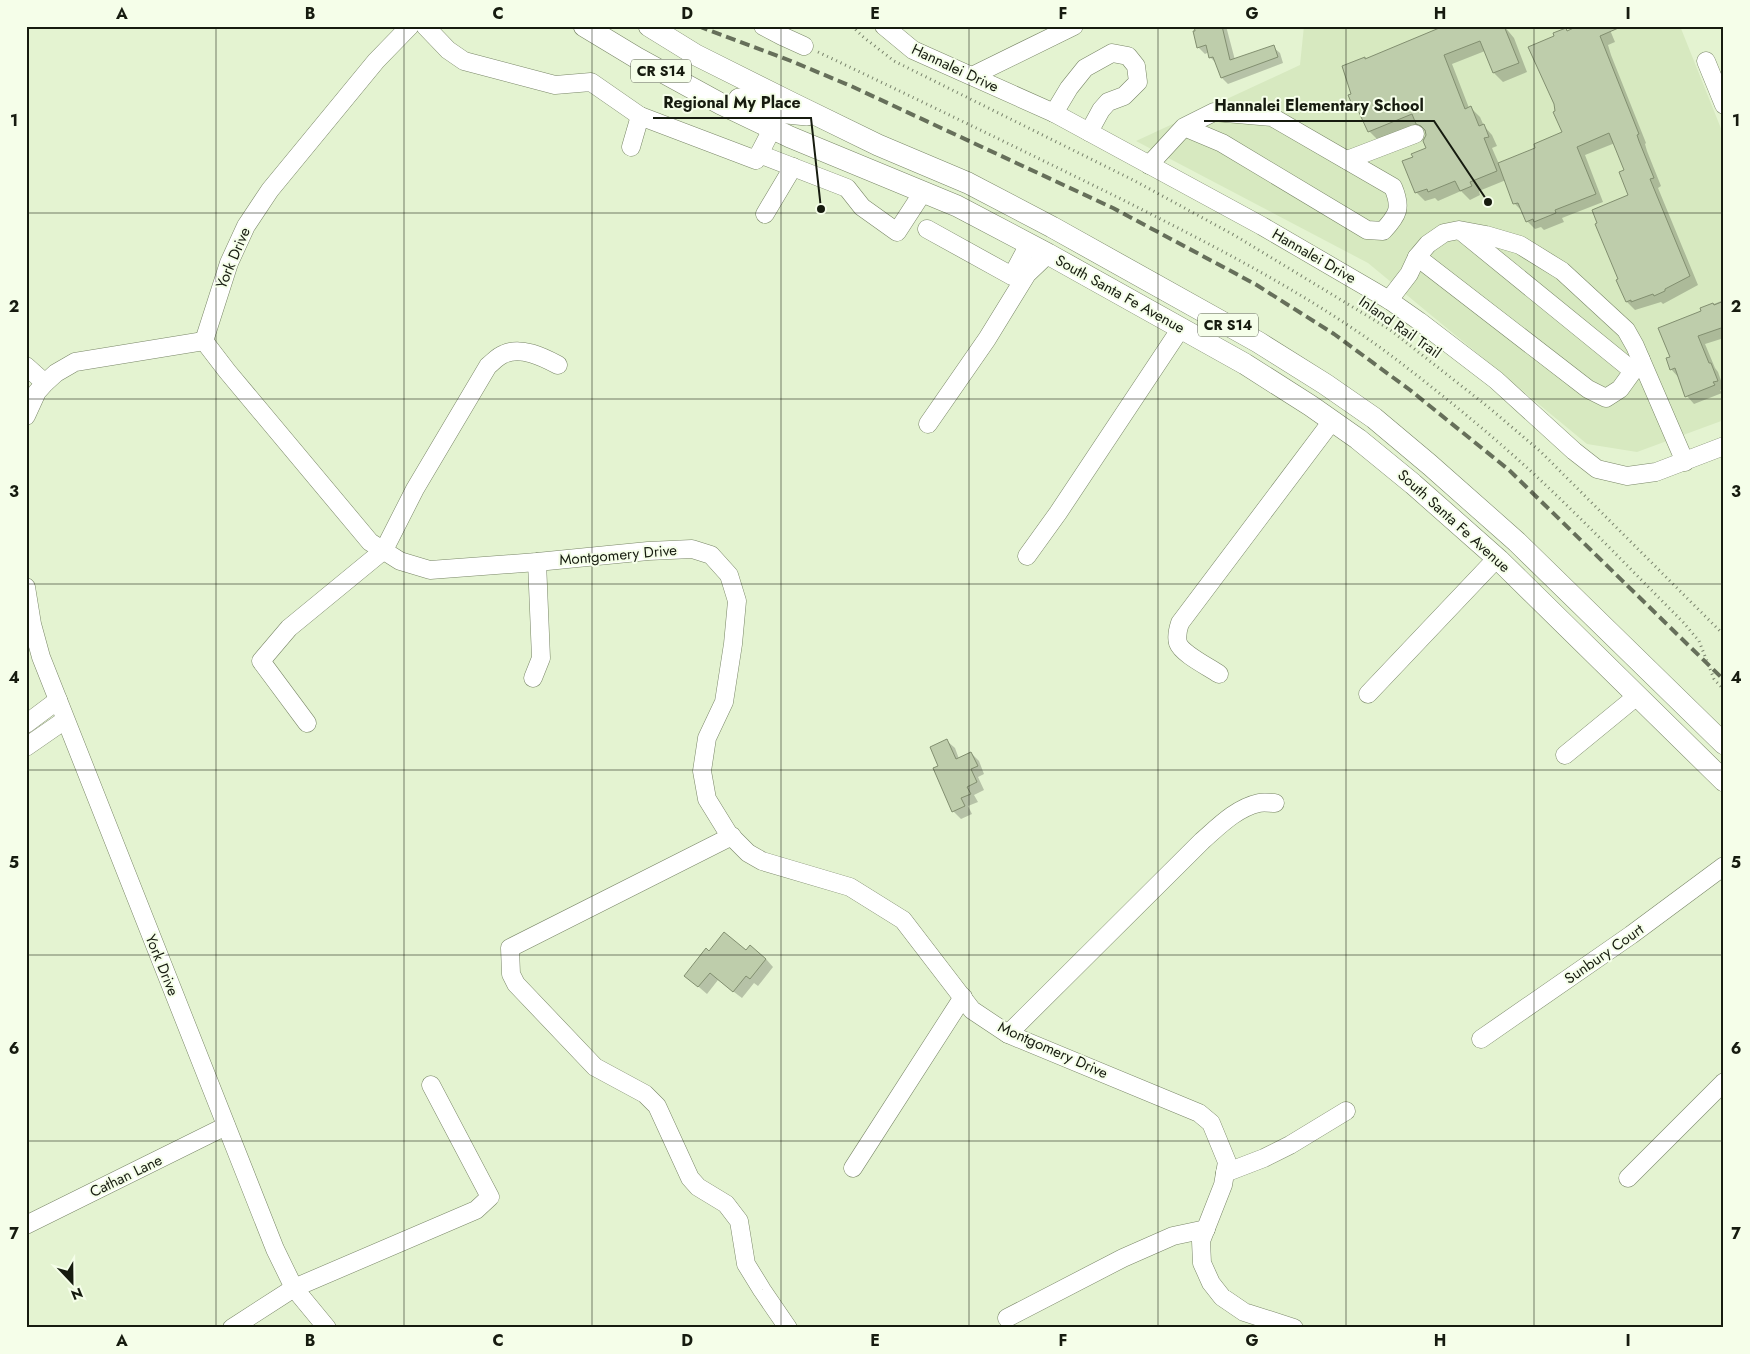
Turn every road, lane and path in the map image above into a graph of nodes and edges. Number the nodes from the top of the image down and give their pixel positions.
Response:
1 (410, 26) edge
2 (425, 26) edge
3 (584, 26) edge
4 (607, 26) edge
5 (649, 26) edge
6 (763, 26) edge
7 (852, 26) edge
8 (884, 26) edge
9 (1074, 26) edge
10 (804, 46) joint
11 (1706, 61) dead end
12 (972, 76) junction
13 (1724, 105) edge
14 (1054, 113) junction
15 (640, 116) junction
16 (822, 117) junction
17 (1184, 127) junction
18 (772, 129) junction
19 (1089, 132) junction
20 (1415, 134) dead end
21 (632, 147) dead end
22 (759, 154) junction
23 (1346, 160) junction
24 (1149, 165) junction
25 (793, 167) junction
26 (923, 192) junction
27 (766, 214) dead end
28 (927, 229) dead end
29 (1460, 230) junction
30 (1038, 249) junction
31 (1418, 258) junction
32 (1389, 300) junction
33 (1181, 328) junction
34 (204, 341) junction
35 (558, 365) dead end
36 (1637, 365) junction
37 (26, 366) edge
38 (45, 383) junction
39 (26, 416) edge
40 (1332, 421) junction
41 (928, 424) dead end
42 (1724, 446) edge
43 (1685, 462) junction
44 (384, 550) junction
45 (1027, 556) dead end
46 (1497, 558) junction
47 (537, 562) junction
48 (26, 588) edge
49 (1724, 635) edge
50 (1219, 674) dead end
51 (532, 678) dead end
52 (1724, 690) edge
53 (1368, 694) dead end
54 (1638, 696) junction
55 (58, 700) junction
56 (65, 720) junction
57 (26, 724) edge
58 (307, 724) dead end
59 (1724, 744) edge
60 (26, 746) edge
61 (1565, 755) dead end
62 (1724, 781) edge
63 (1275, 802) dead end
64 (732, 836) junction
65 (1724, 866) edge
66 (962, 997) junction
67 (1008, 1034) junction
68 (1481, 1039) dead end
69 (1724, 1082) edge
70 (431, 1085) dead end
71 (1346, 1112) dead end
72 (226, 1126) junction
73 (854, 1168) dead end
74 (1225, 1173) junction
75 (1628, 1178) dead end
76 (26, 1226) edge
77 (1206, 1228) junction
78 (294, 1288) junction
79 (1007, 1318) dead end
80 (232, 1328) edge
81 (327, 1328) edge
82 (788, 1328) edge
83 (1294, 1328) edge

1 - 34 street, York Drive
2 - 15 street
3 - 18 main road, South Santa Fe Avenue / CR S14
4 - 16 main road
5 - 16 main road, South Santa Fe Avenue / CR S14
6 - 10 street
7 - 49 path, Inland Rail Trail
8 - 12 street, Hannalei Drive
9 - 12 street
10 - 52 path
11 - 13 street
12 - 14 street, Hannalei Drive
14 - 19 street, Hannalei Drive
14 - 19 street
15 - 21 street
15 - 22 street
16 - 59 main road, South Santa Fe Avenue / CR S14
17 - 23 street
17 - 23 street
17 - 24 street
18 - 22 street
18 - 26 main road, South Santa Fe Avenue / CR S14
19 - 24 street, Hannalei Drive
20 - 23 street
22 - 25 street
24 - 32 street, Hannalei Drive
25 - 26 street
25 - 27 street
26 - 30 main road, South Santa Fe Avenue / CR S14
28 - 30 street
29 - 31 street
29 - 36 street
29 - 36 street
30 - 33 main road, South Santa Fe Avenue / CR S14
30 - 41 street
31 - 32 street
31 - 36 street
32 - 43 street, Hannalei Drive
33 - 40 main road, South Santa Fe Avenue / CR S14
33 - 45 street
34 - 38 street
34 - 44 street, Montgomery Drive
35 - 44 street
36 - 43 street
37 - 38 street
38 - 39 street
40 - 46 main road, South Santa Fe Avenue / CR S14
40 - 50 street
42 - 43 street, Hannalei Drive
44 - 47 street, Montgomery Drive
44 - 58 street
46 - 53 street
46 - 54 main road, South Santa Fe Avenue / CR S14
47 - 51 street
47 - 64 street, Montgomery Drive
48 - 55 street, York Drive
54 - 61 street
54 - 62 main road, South Santa Fe Avenue / CR S14
55 - 56 street, York Drive
55 - 57 street
56 - 60 street
56 - 72 street, York Drive
63 - 67 street
64 - 66 street, Montgomery Drive
64 - 82 street
65 - 68 street, Sunbury Court
66 - 67 street, Montgomery Drive
66 - 73 street
67 - 74 street, Montgomery Drive
69 - 75 street
70 - 78 street
71 - 74 street
72 - 76 street, Cathan Lane
72 - 78 street, York Drive
74 - 77 street, Montgomery Drive
77 - 79 street
77 - 83 street, Montgomery Drive
78 - 80 street
78 - 81 street, York Drive

